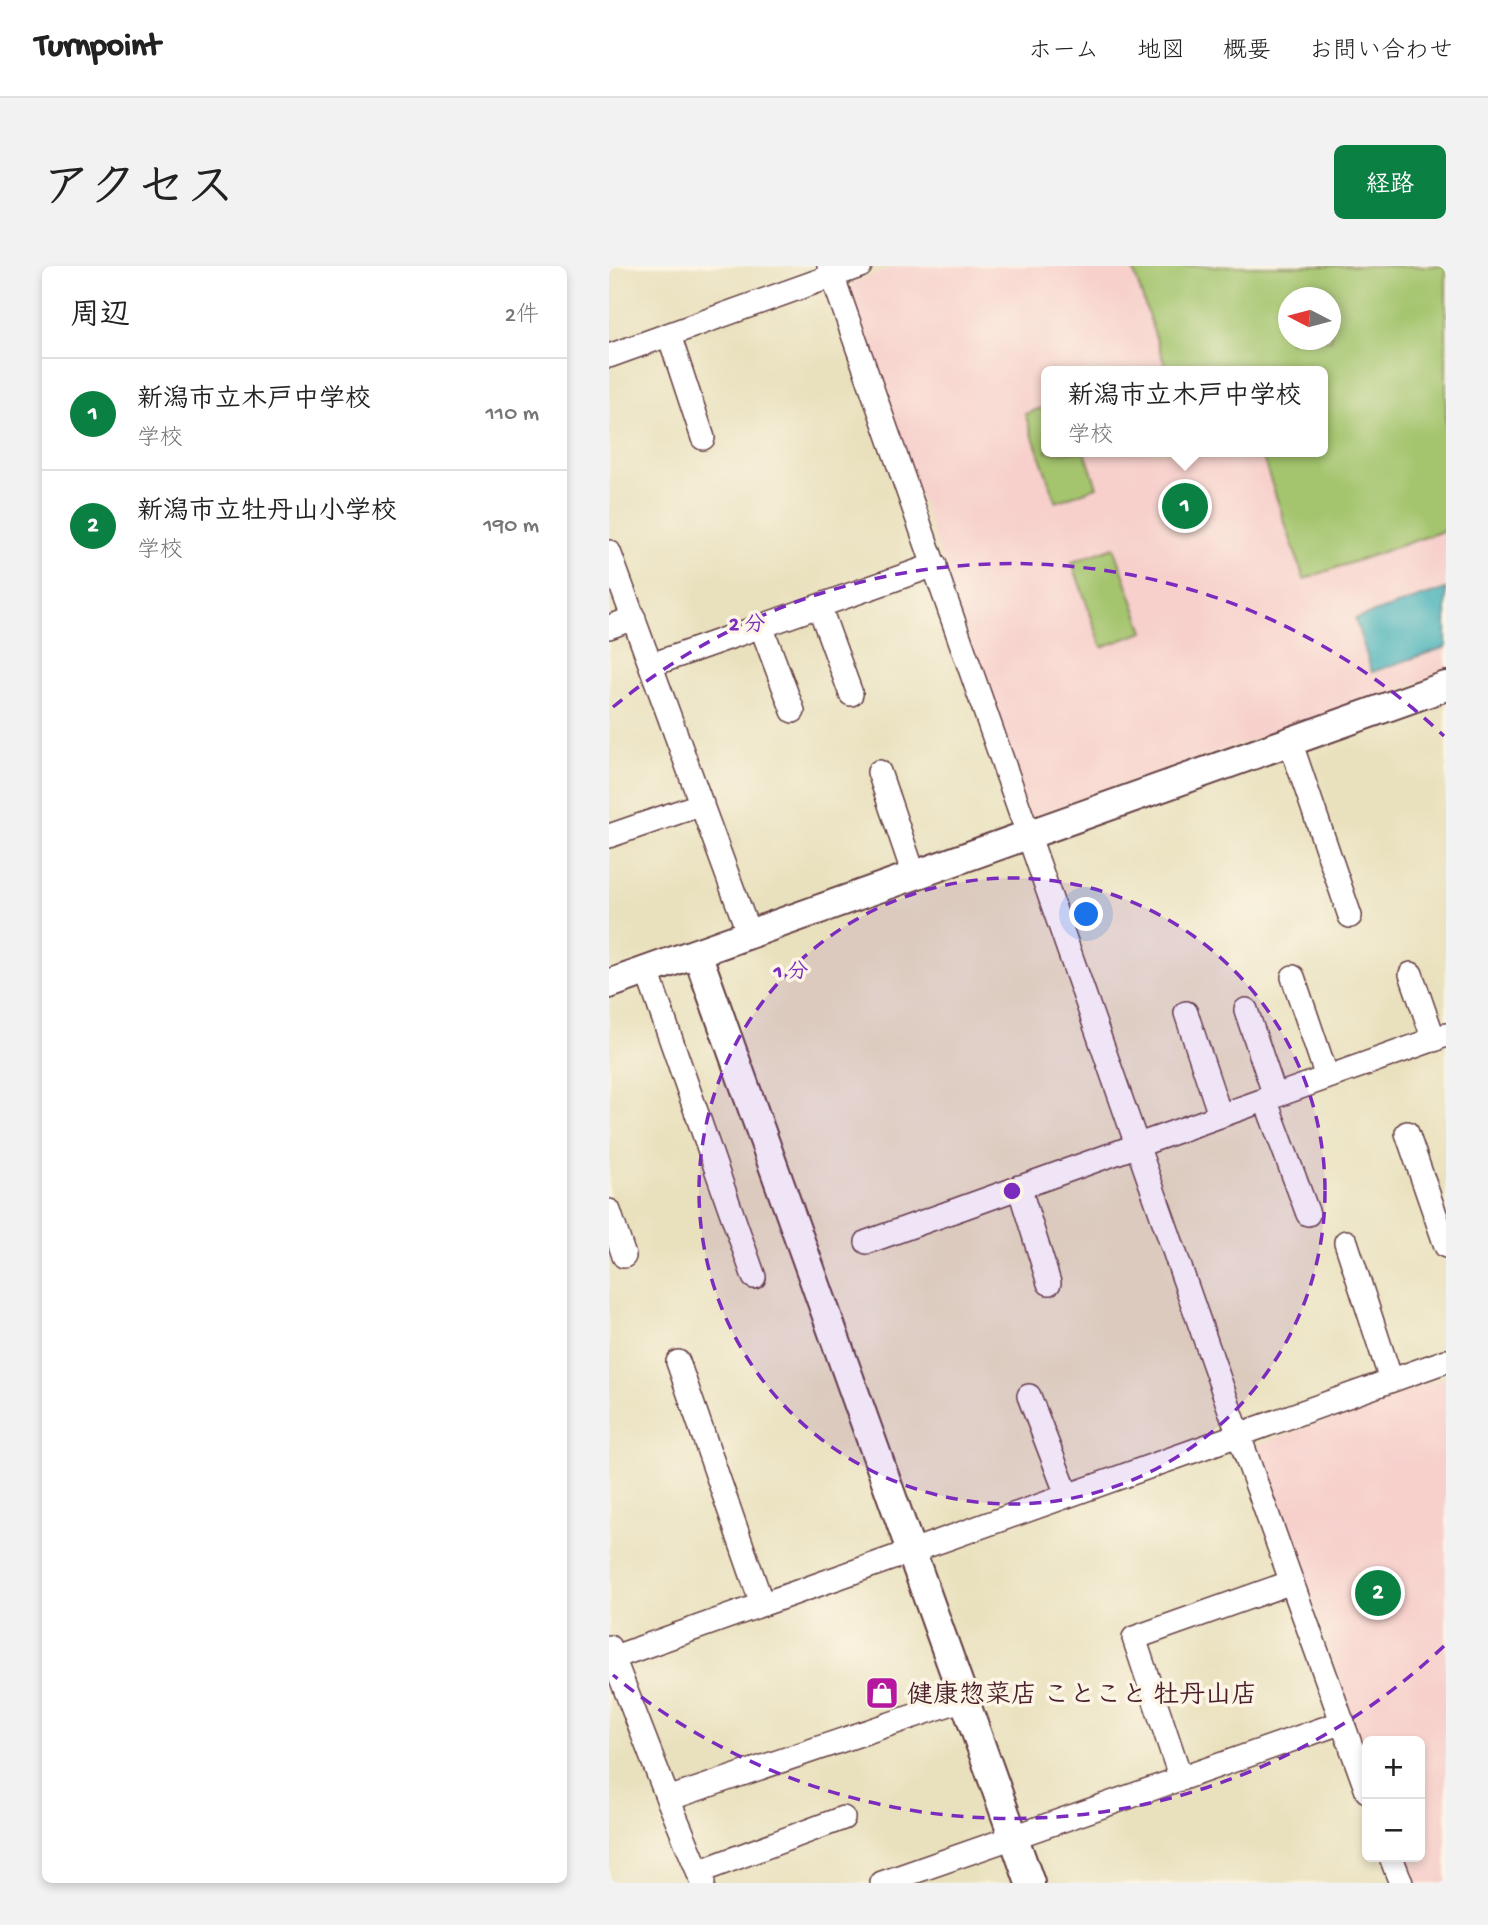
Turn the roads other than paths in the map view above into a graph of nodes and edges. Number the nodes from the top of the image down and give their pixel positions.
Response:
1 (860, 266) edge
2 (831, 271) edge
3 (669, 335) junction
4 (609, 356) edge
5 (703, 438) dead end
6 (609, 552) edge
7 (935, 565) junction
8 (819, 606) junction
9 (633, 618) junction
10 (761, 626) junction
11 (609, 627) edge
12 (651, 665) junction
13 (1446, 686) edge
14 (851, 694) dead end
15 (793, 712) dead end
16 (1290, 741) junction
17 (879, 772) dead end
18 (702, 804) junction
19 (1030, 834) junction
20 (609, 836) edge
21 (914, 875) junction
22 (1350, 916) dead end
23 (749, 934) junction
24 (697, 953) junction
25 (647, 971) junction
26 (1411, 975) dead end
27 (1293, 977) dead end
28 (609, 984) edge
29 (1246, 1010) dead end
30 (1185, 1013) dead end
31 (1440, 1037) edge
32 (1327, 1077) junction
33 (1270, 1098) junction
34 (1220, 1115) junction
35 (1407, 1133) dead end
36 (1137, 1144) junction
37 (1019, 1187) junction
38 (609, 1211) edge
39 (1308, 1214) dead end
40 (867, 1242) dead end
41 (1346, 1242) dead end
42 (1446, 1246) edge
43 (624, 1256) dead end
44 (754, 1277) dead end
45 (1049, 1283) dead end
46 (1446, 1361) edge
47 (678, 1362) dead end
48 (1391, 1380) junction
49 (1029, 1396) dead end
50 (1238, 1433) junction
51 (1067, 1495) junction
52 (911, 1551) junction
53 (1292, 1582) junction
54 (762, 1604) junction
55 (610, 1654) edge
56 (964, 1699) junction
57 (1343, 1722) junction
58 (1362, 1777) edge
59 (1181, 1779) junction
60 (668, 1799) junction
61 (843, 1818) dead end
62 (1014, 1838) junction
63 (1393, 1862) edge
64 (701, 1877) edge
65 (883, 1883) edge
66 (1030, 1883) edge
67 (1401, 1883) edge

1 - 2 street
2 - 3 street
2 - 7 street
3 - 4 street
3 - 5 street
6 - 9 street
7 - 8 street
7 - 19 street
8 - 10 street
8 - 14 street
9 - 11 street
9 - 12 street
10 - 12 street
10 - 15 street
12 - 18 street
13 - 16 street
16 - 19 street
16 - 22 street
17 - 21 street
18 - 20 street
18 - 23 street
19 - 21 street
19 - 36 street
21 - 23 street
23 - 24 street
24 - 25 street
24 - 52 street
25 - 28 street
25 - 44 street
26 - 31 street
27 - 32 street
29 - 33 street
30 - 34 street
31 - 32 street
32 - 33 street
33 - 34 street
33 - 39 street
34 - 36 street
35 - 42 street
36 - 37 street
36 - 50 street
37 - 40 street
37 - 45 street
38 - 43 street
41 - 48 street
46 - 48 street
47 - 54 street
48 - 50 street
49 - 51 street
50 - 51 street
50 - 53 street
51 - 52 street
52 - 54 street
52 - 56 street
53 - 57 street
53 - 59 street
54 - 55 street
55 - 60 street
56 - 60 street
56 - 62 street
57 - 58 street
57 - 59 street
59 - 62 street
60 - 64 street
61 - 64 street
62 - 65 street
62 - 66 street
63 - 67 street

